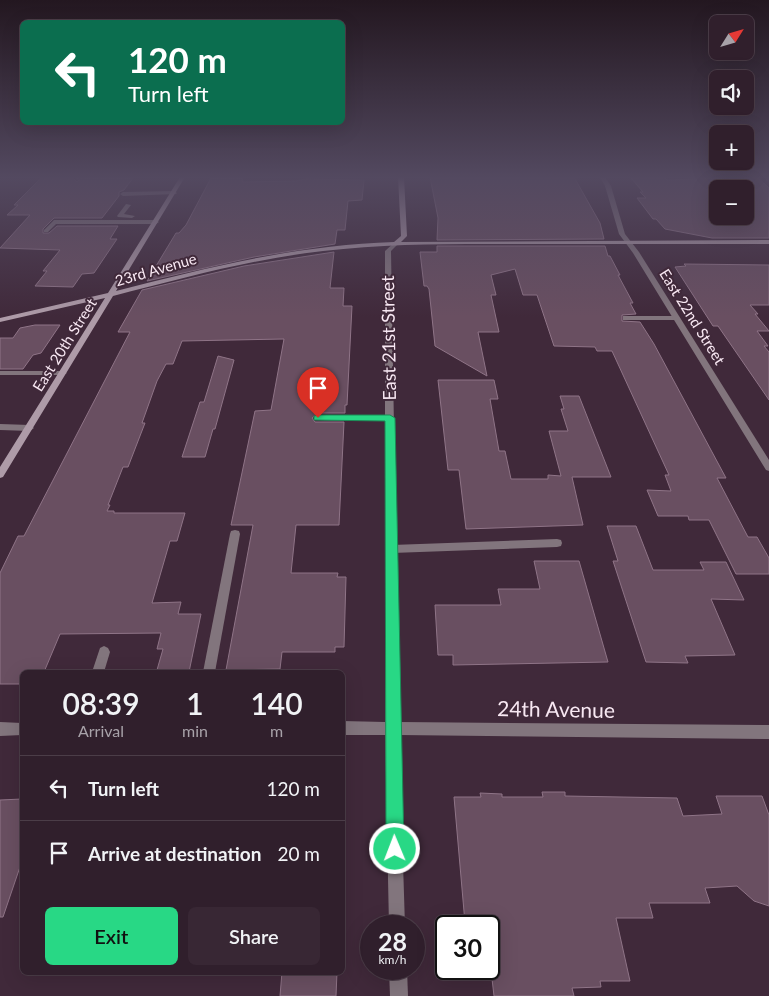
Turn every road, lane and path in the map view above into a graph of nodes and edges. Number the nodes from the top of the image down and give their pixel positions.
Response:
1 (53, 223) edge
2 (155, 223) edge
3 (403, 223) edge
4 (619, 223) edge
5 (46, 231) dead end
6 (628, 242) junction
7 (769, 242) edge
8 (396, 243) junction
9 (111, 296) junction
10 (626, 318) dead end
11 (676, 318) junction
12 (0, 320) edge
13 (0, 373) edge
14 (63, 373) junction
15 (318, 418) dead end
16 (390, 418) junction
17 (0, 427) edge
18 (30, 428) junction
19 (769, 468) edge
20 (0, 475) edge
21 (235, 534) dead end
22 (557, 543) dead end
23 (392, 549) junction
24 (104, 652) dead end
25 (99, 670) edge
26 (209, 670) edge
27 (0, 728) edge
28 (345, 728) edge
29 (392, 728) junction
30 (20, 729) edge
31 (769, 732) edge
32 (397, 915) edge
33 (398, 980) edge
34 (398, 996) edge

1 - 5 street
2 - 9 street, East 20th Street
3 - 8 street, East 21st Street
4 - 6 street, East 22nd Street
6 - 7 street, 23rd Avenue
6 - 8 street, 23rd Avenue
6 - 11 street, East 22nd Street
8 - 9 street, 23rd Avenue
8 - 16 street, East 21st Street
9 - 12 street, 23rd Avenue
9 - 14 street, East 20th Street
10 - 11 street
11 - 19 street, East 22nd Street
13 - 14 street
14 - 18 street, East 20th Street
15 - 16 street
16 - 23 street, East 21st Street
17 - 18 street
18 - 20 street, East 20th Street
21 - 26 street
22 - 23 street
23 - 29 street, East 21st Street
24 - 25 street
27 - 30 street
28 - 29 street, 24th Avenue
29 - 31 street, 24th Avenue
29 - 32 street, East 21st Street
33 - 34 street

